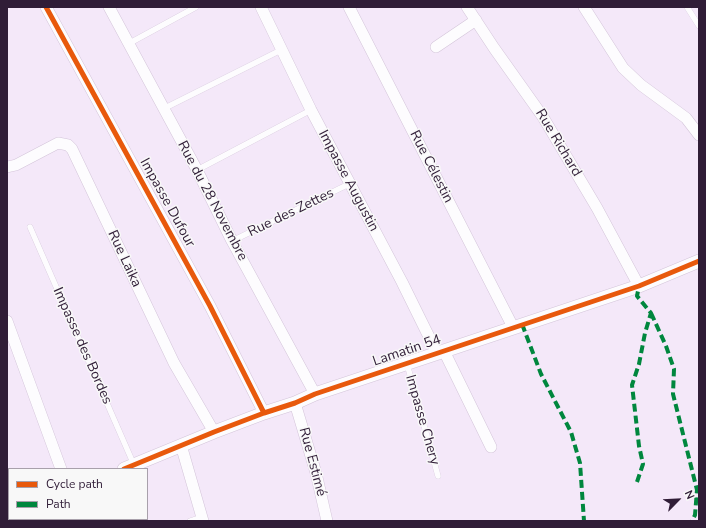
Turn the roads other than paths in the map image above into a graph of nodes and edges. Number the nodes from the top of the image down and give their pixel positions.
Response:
1 (46, 7) edge
2 (109, 7) edge
3 (196, 7) edge
4 (260, 7) edge
5 (349, 7) edge
6 (468, 7) edge
7 (584, 7) edge
8 (687, 7) edge
9 (476, 20) junction
10 (699, 26) edge
11 (128, 44) junction
12 (436, 47) dead end
13 (281, 50) junction
14 (163, 109) junction
15 (311, 110) junction
16 (699, 135) edge
17 (7, 167) edge
18 (196, 170) junction
19 (350, 184) junction
20 (30, 227) dead end
21 (232, 241) junction
22 (699, 261) edge
23 (639, 286) junction
24 (7, 321) edge
25 (513, 327) junction
26 (440, 352) junction
27 (407, 364) junction
28 (315, 394) junction
29 (295, 403) junction
30 (264, 413) junction
31 (214, 432) junction
32 (181, 445) junction
33 (491, 447) dead end
34 (129, 467) edge
35 (61, 468) edge
36 (438, 476) dead end
37 (203, 519) edge
38 (190, 521) edge
39 (327, 521) edge

1 - 30 street, Impasse Dufour
2 - 11 street, Rue du 28 Novembre
3 - 11 lane
4 - 13 street, Impasse Augustin
5 - 25 street, Rue Célestin
6 - 9 street, Rue Richard
7 - 16 street
8 - 10 lane
9 - 12 street
9 - 23 street, Rue Richard
11 - 14 street, Rue du 28 Novembre
13 - 14 lane
13 - 15 street, Impasse Augustin
14 - 18 street, Rue du 28 Novembre
15 - 18 lane
15 - 19 street, Impasse Augustin
17 - 31 street, Rue Laika
18 - 21 street, Rue du 28 Novembre
19 - 21 lane, Rue des Zettes
19 - 26 street, Impasse Augustin
20 - 34 lane, Impasse des Bordes
21 - 28 street, Rue du 28 Novembre
22 - 23 street, Lamatin 54
23 - 25 street, Lamatin 54
24 - 35 street
25 - 26 street, Lamatin 54
26 - 27 street, Lamatin 54
26 - 33 street, Impasse Augustin
27 - 28 street, Lamatin 54
27 - 36 lane, Impasse Chery
28 - 29 street, Lamatin 54
29 - 30 street, Lamatin 54
29 - 39 street, Rue Estimé
30 - 31 street, Lamatin 54
31 - 32 street, Lamatin 54
32 - 34 street, Lamatin 54
32 - 37 street
37 - 38 lane

